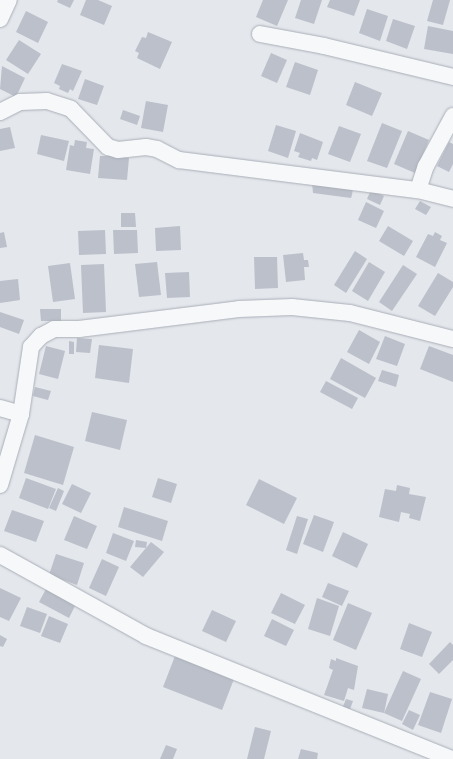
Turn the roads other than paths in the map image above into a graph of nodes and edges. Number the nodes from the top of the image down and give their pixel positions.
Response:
1 (9, 0) edge
2 (0, 19) edge
3 (260, 34) dead end
4 (453, 77) edge
5 (0, 112) edge
6 (453, 116) edge
7 (418, 190) junction
8 (453, 199) edge
9 (453, 339) edge
10 (0, 408) edge
11 (20, 414) junction
12 (0, 485) edge
13 (0, 555) edge
14 (452, 759) edge

1 - 2 street
3 - 4 street
5 - 7 street
6 - 7 street
7 - 8 street
9 - 11 street
10 - 11 street
11 - 12 street
13 - 14 street

